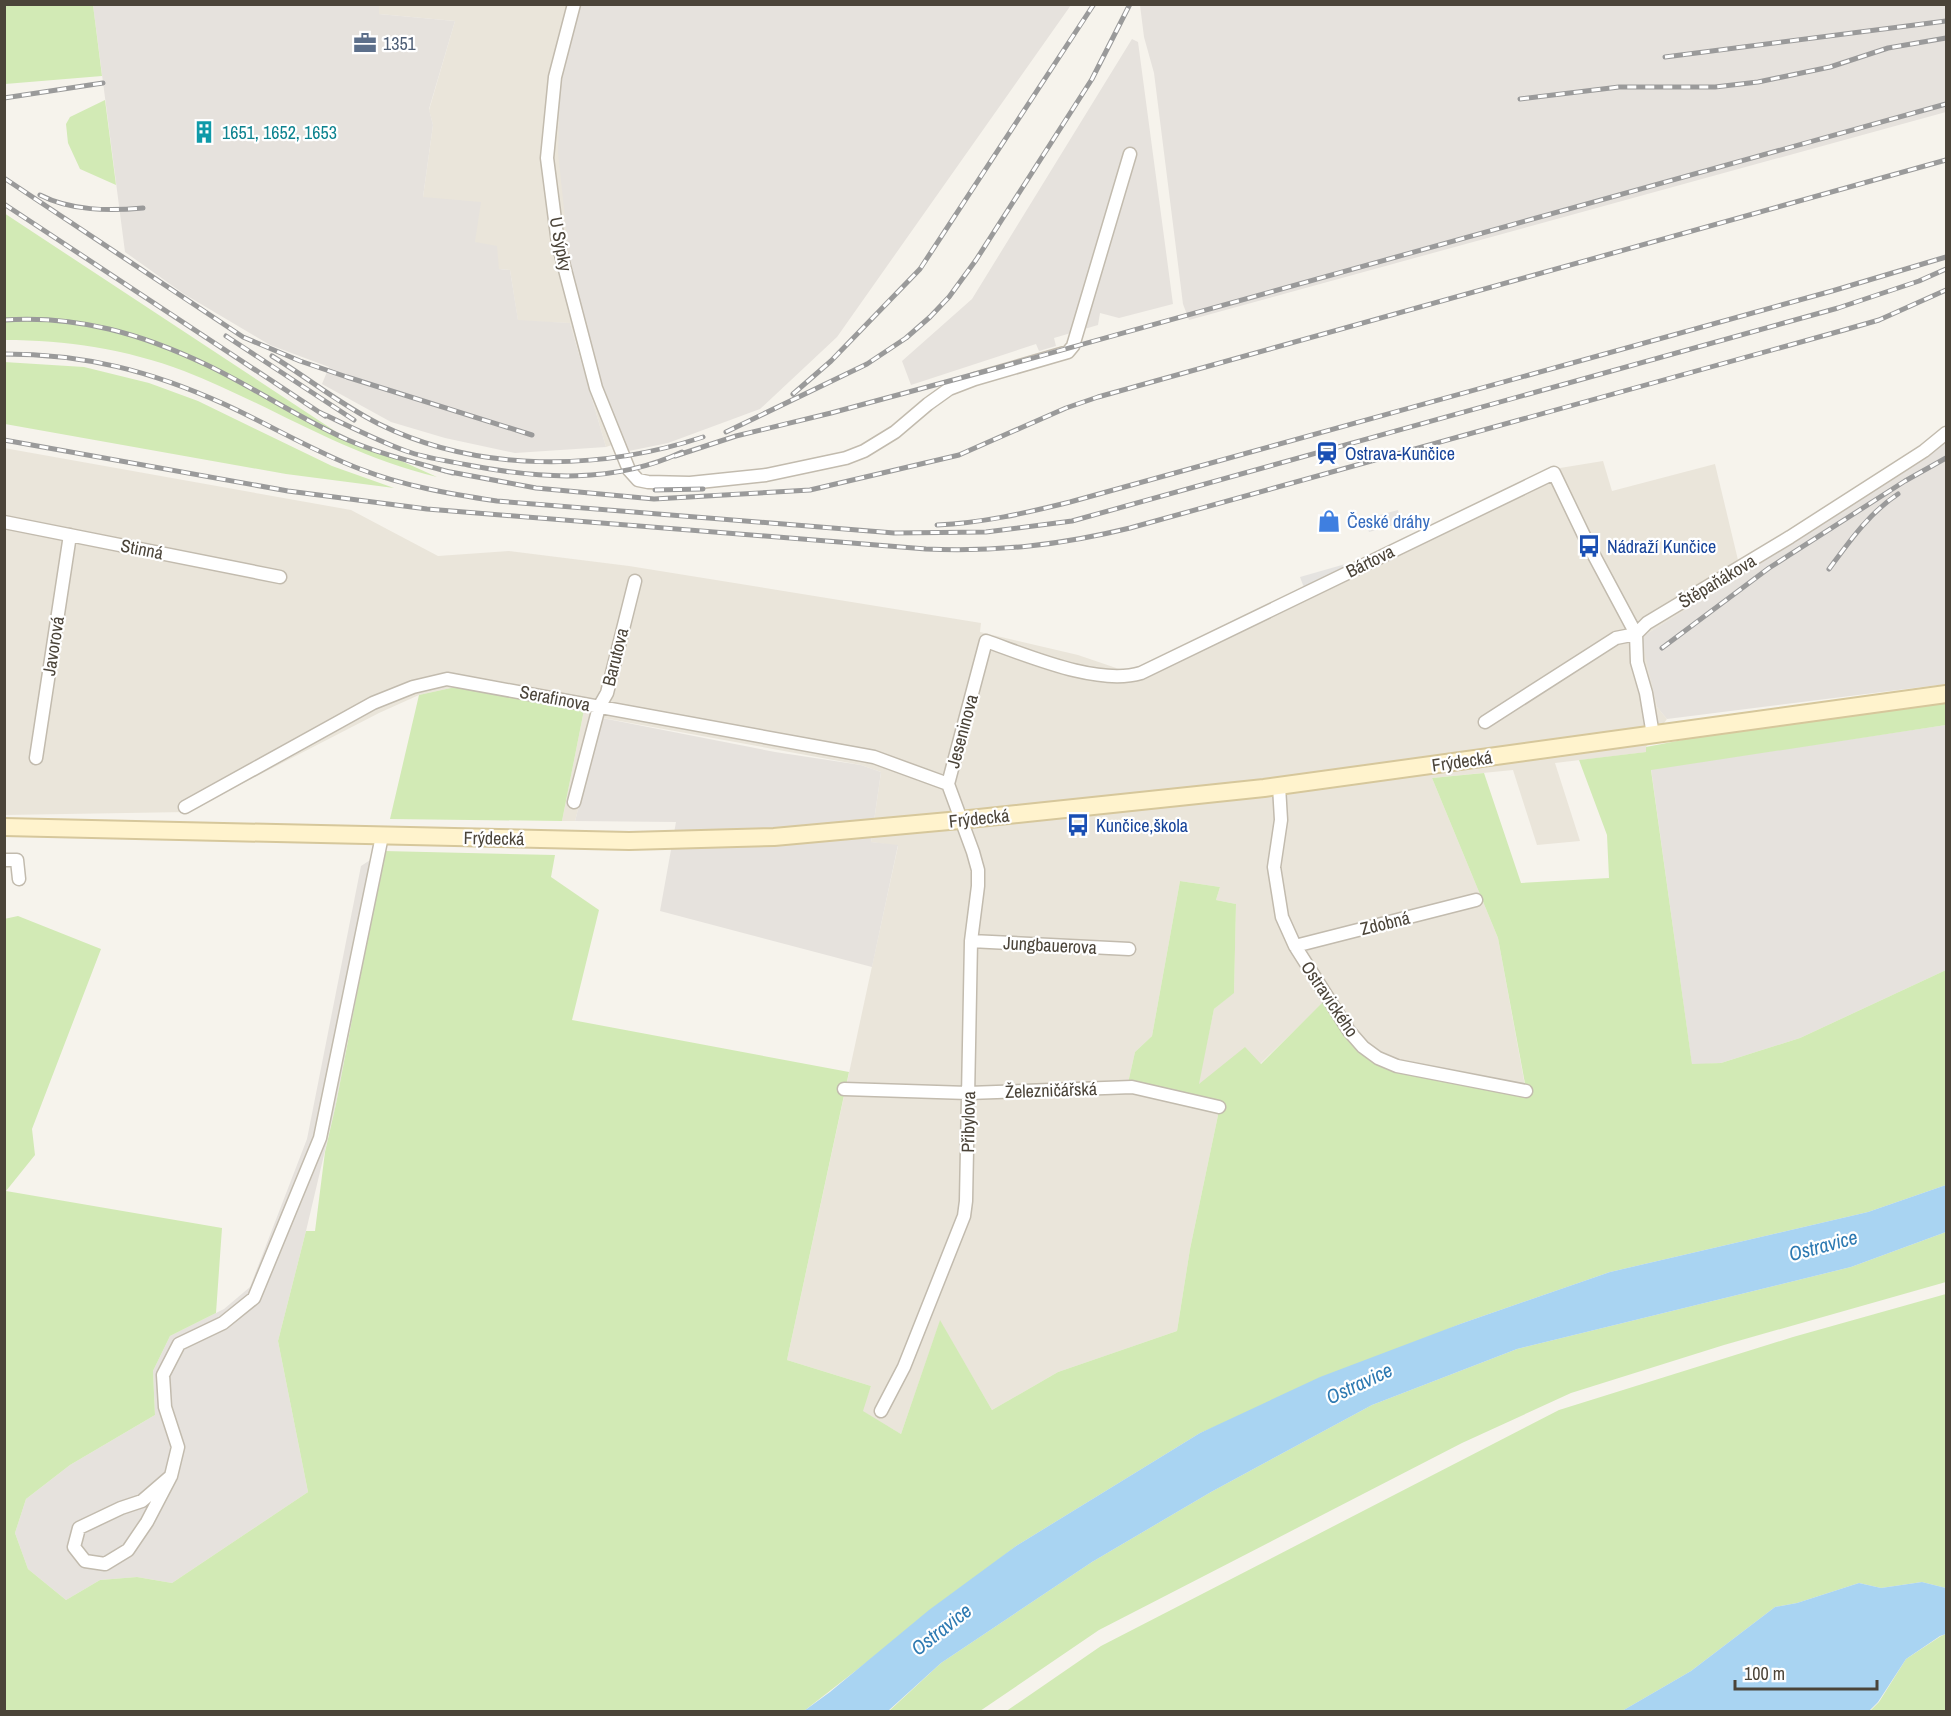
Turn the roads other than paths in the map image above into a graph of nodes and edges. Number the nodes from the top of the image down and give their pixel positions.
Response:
1 (574, 4) edge
2 (1130, 154) dead end
3 (1947, 433) edge
4 (4, 522) edge
5 (70, 535) junction
6 (280, 577) dead end
7 (635, 581) dead end
8 (1636, 634) junction
9 (986, 641) joint
10 (1947, 694) edge
11 (599, 707) junction
12 (1485, 722) dead end
13 (1653, 735) junction
14 (36, 758) dead end
15 (948, 784) junction
16 (1279, 786) junction
17 (574, 802) dead end
18 (185, 807) dead end
19 (960, 820) junction
20 (4, 827) edge
21 (382, 836) junction
22 (4, 860) edge
23 (19, 879) dead end
24 (1476, 900) dead end
25 (971, 940) junction
26 (1294, 946) junction
27 (1129, 950) dead end
28 (844, 1089) dead end
29 (1526, 1091) dead end
30 (968, 1093) junction
31 (1219, 1107) dead end
32 (881, 1411) dead end
33 (171, 1476) junction

1 - 2 street, U Sýpky
3 - 8 street, Štěpaňákova
4 - 5 street, Stinná
5 - 6 street, Stinná
5 - 14 street, Javorová
7 - 11 street, Barutova
8 - 9 street, Bártova
8 - 12 street, Štěpaňákova
8 - 13 street, Bártova
9 - 15 street, Jeseninova
10 - 13 main road, Frýdecká
11 - 15 street, Serafinova
11 - 17 street, Barutova
11 - 18 street, Serafinova
13 - 16 main road, Frýdecká
15 - 19 street, Jeseninova
16 - 19 main road, Frýdecká
16 - 26 street, Ostravického
19 - 21 main road, Frýdecká
19 - 25 street, Přibylova
20 - 21 main road, Frýdecká
21 - 33 street
22 - 23 street
24 - 26 street, Zdobná
25 - 27 street, Jungbauerova
25 - 30 street, Přibylova
26 - 29 street, Ostravického
28 - 30 street, Železničářská
30 - 31 street, Železničářská
30 - 32 street, Přibylova
33 - 33 street

